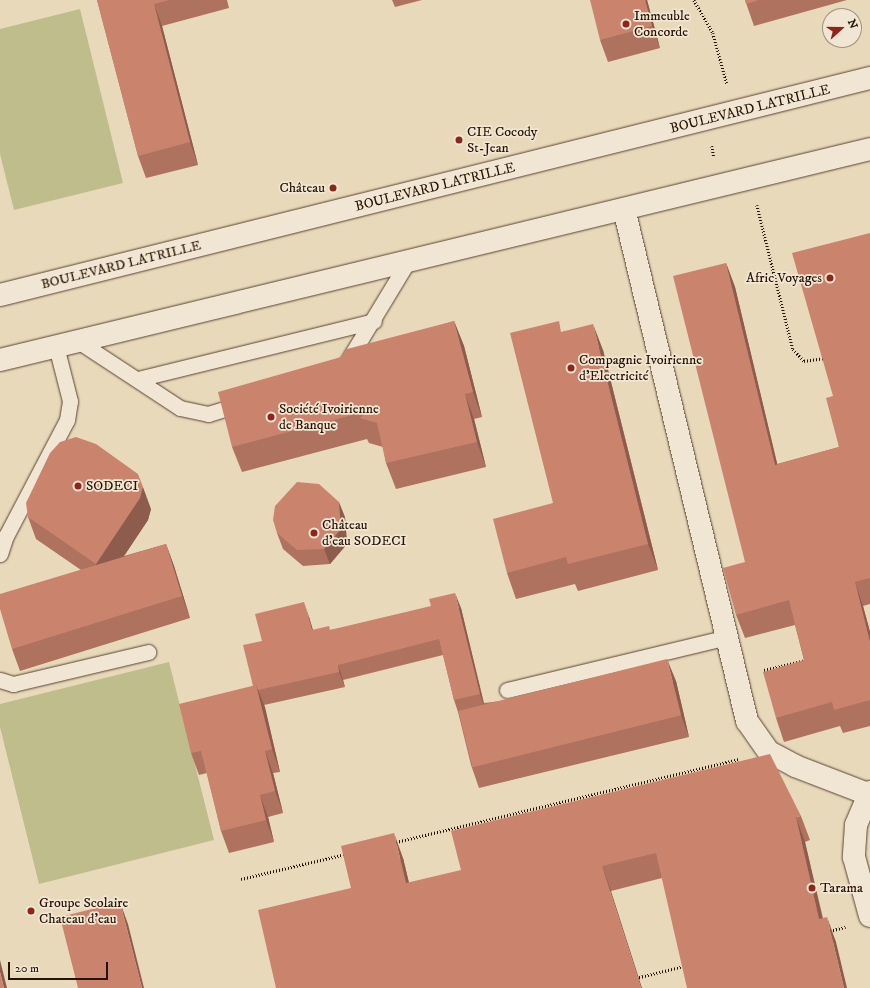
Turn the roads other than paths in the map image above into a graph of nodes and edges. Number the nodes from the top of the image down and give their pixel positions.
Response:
1 (870, 78) edge
2 (870, 149) edge
3 (624, 209) junction
4 (410, 258) junction
5 (0, 295) edge
6 (374, 321) junction
7 (78, 341) junction
8 (56, 346) junction
9 (0, 360) edge
10 (335, 373) edge
11 (138, 379) junction
12 (259, 399) edge
13 (0, 554) edge
14 (727, 637) junction
15 (148, 652) dead end
16 (0, 680) edge
17 (508, 690) dead end
18 (869, 793) edge
19 (870, 916) edge

1 - 5 main road, BOULEVARD LATRILLE
2 - 3 main road
3 - 4 main road
3 - 14 main road
4 - 6 lane
4 - 7 main road
6 - 10 lane
6 - 11 lane
7 - 8 main road
7 - 11 lane
8 - 9 main road
8 - 13 lane
11 - 12 lane
14 - 17 lane
14 - 18 main road
15 - 16 lane
18 - 19 main road

